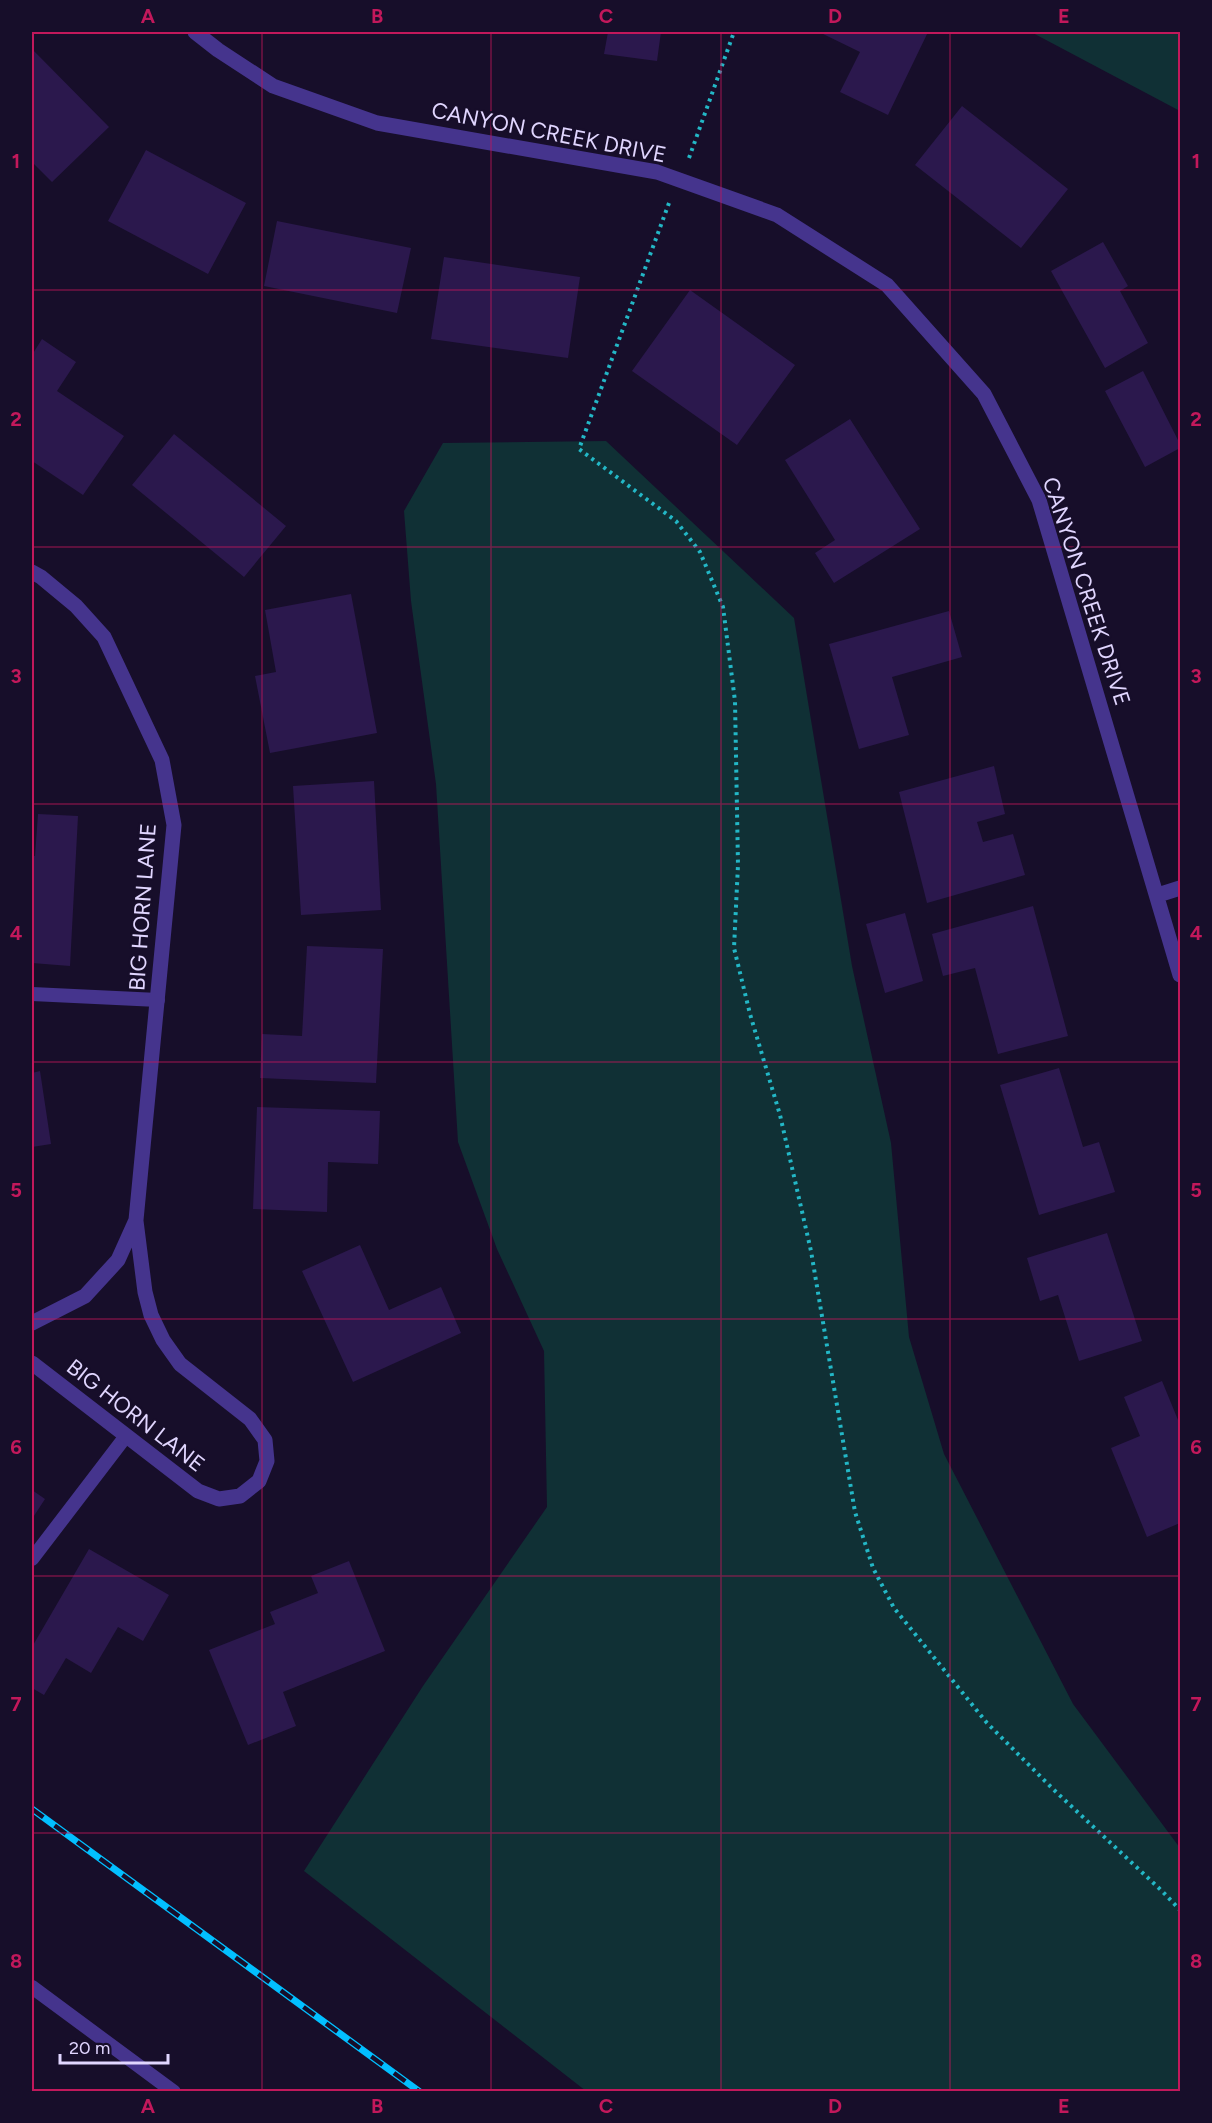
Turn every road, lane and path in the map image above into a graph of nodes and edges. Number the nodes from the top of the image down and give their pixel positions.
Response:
1 (195, 32) edge
2 (734, 32) edge
3 (679, 180) junction
4 (32, 572) edge
5 (1180, 888) edge
6 (1158, 894) junction
7 (1180, 975) edge
8 (32, 994) edge
9 (158, 1000) junction
10 (136, 1220) junction
11 (32, 1323) edge
12 (32, 1363) edge
13 (126, 1436) junction
14 (32, 1559) edge
15 (1180, 1910) edge
16 (32, 1987) edge
17 (174, 2091) edge

1 - 3 street, CANYON CREEK DRIVE
2 - 3 path
3 - 6 street, CANYON CREEK DRIVE
3 - 15 path
4 - 9 street, BIG HORN LANE
5 - 6 street
6 - 7 street, CANYON CREEK DRIVE
8 - 9 lane
9 - 10 street, BIG HORN LANE
10 - 11 street, BIG HORN LANE
10 - 13 street, BIG HORN LANE
12 - 13 street, BIG HORN LANE
13 - 14 lane
16 - 17 lane

